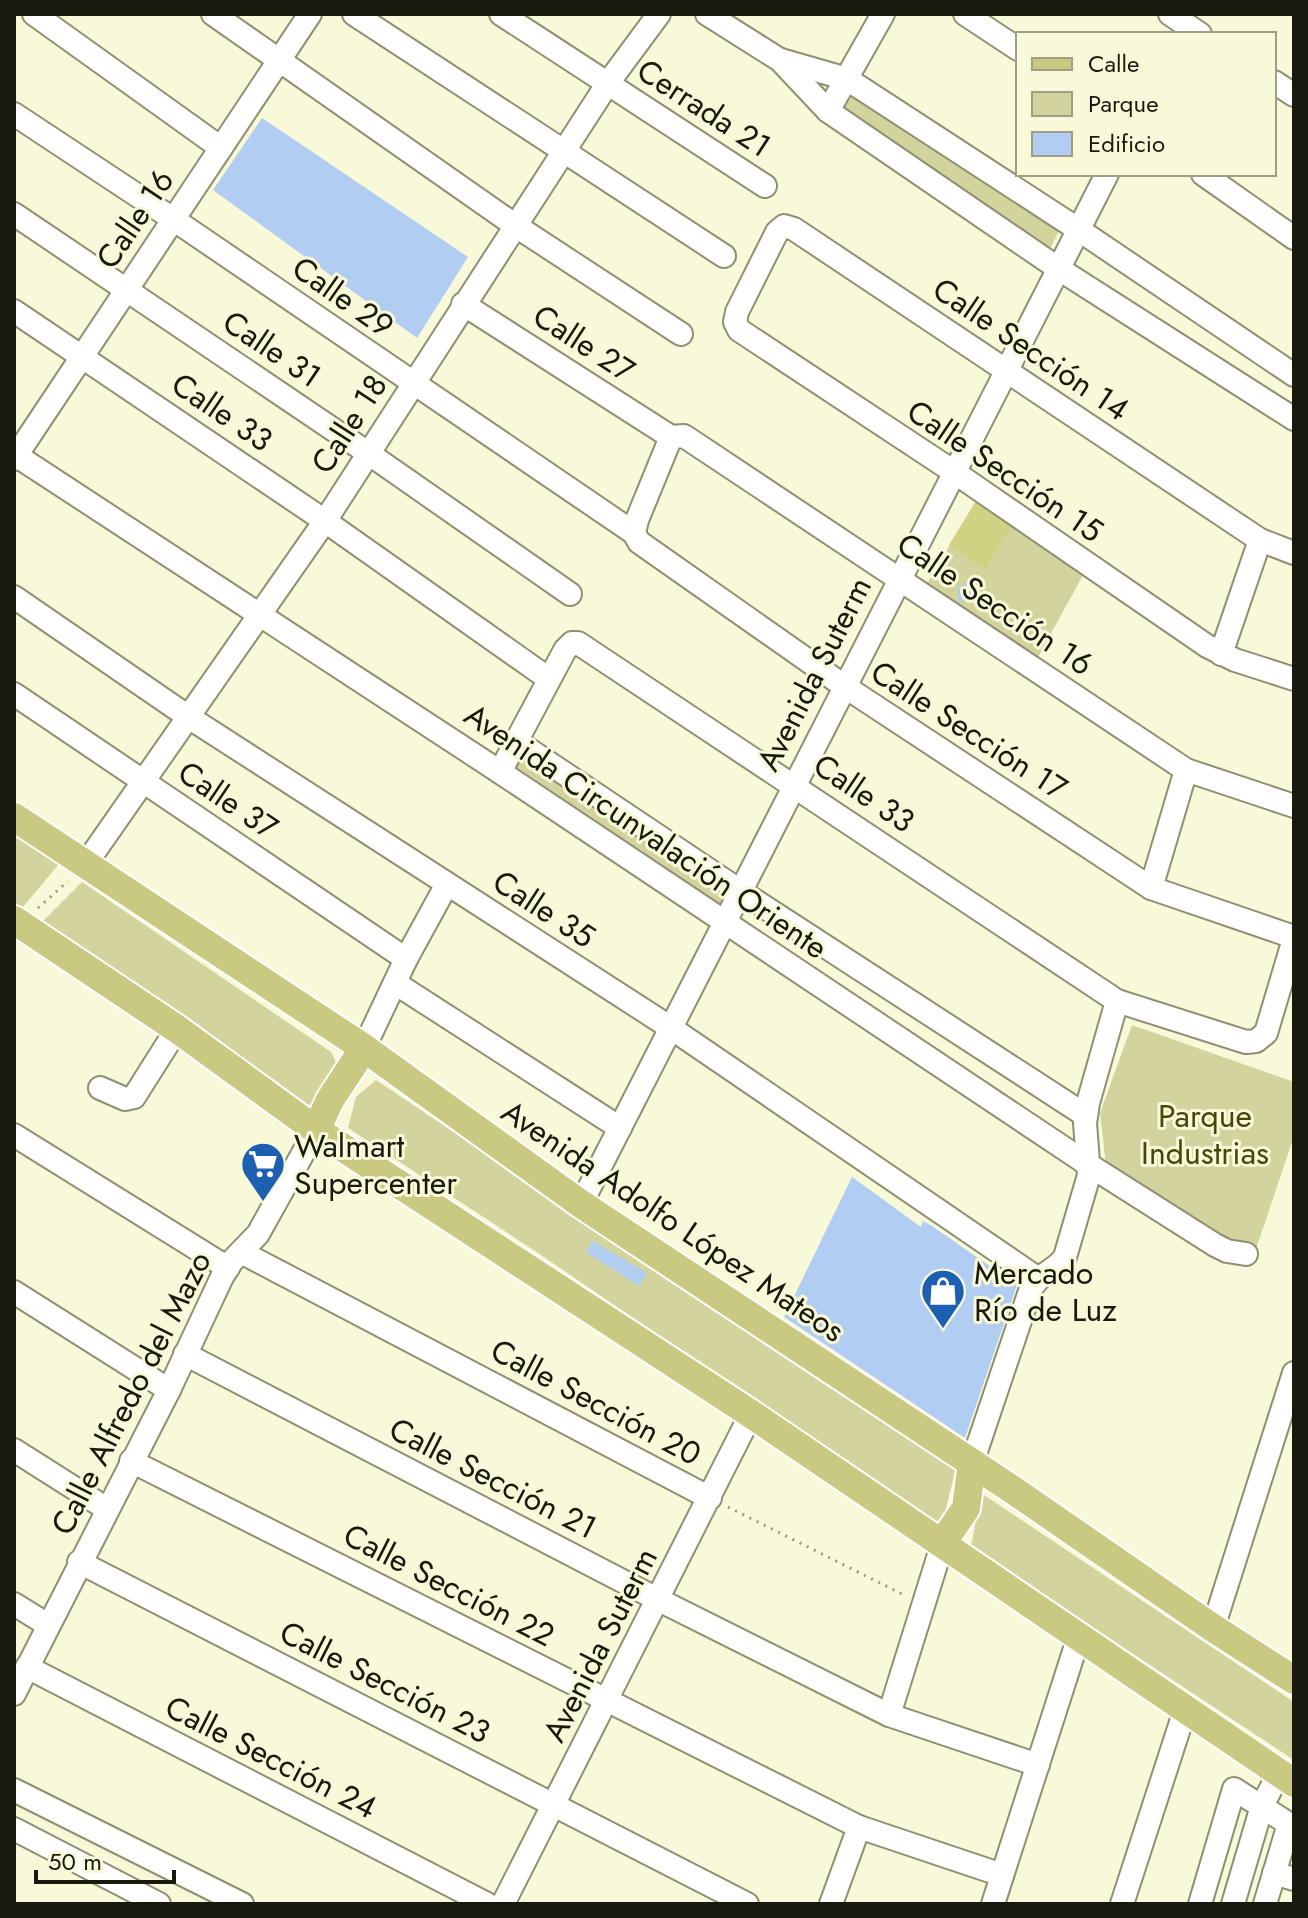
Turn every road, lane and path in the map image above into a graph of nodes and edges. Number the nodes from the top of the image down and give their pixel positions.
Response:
1 (34, 14) edge
2 (213, 14) edge
3 (310, 14) edge
4 (354, 14) edge
5 (501, 14) edge
6 (659, 14) edge
7 (707, 14) edge
8 (883, 14) edge
9 (965, 14) edge
10 (1016, 48) edge
11 (280, 59) junction
12 (780, 60) junction
13 (847, 79) junction
14 (608, 83) junction
15 (1276, 83) edge
16 (1294, 95) edge
17 (828, 111) junction
18 (14, 114) edge
19 (221, 148) junction
20 (563, 151) junction
21 (1106, 176) edge
22 (1206, 176) edge
23 (765, 186) dead end
24 (14, 214) edge
25 (173, 219) junction
26 (516, 226) junction
27 (1079, 230) junction
28 (1294, 238) edge
29 (724, 256) dead end
30 (1059, 269) junction
31 (755, 276) joint
32 (127, 289) junction
33 (463, 304) junction
34 (14, 311) edge
35 (681, 334) dead end
36 (83, 356) junction
37 (1007, 371) junction
38 (1294, 375) edge
39 (413, 384) junction
40 (1294, 419) edge
41 (671, 437) junction
42 (368, 453) junction
43 (15, 456) edge
44 (954, 472) junction
45 (325, 521) junction
46 (634, 533) junction
47 (1260, 540) junction
48 (1294, 553) edge
49 (899, 578) junction
50 (570, 594) dead end
51 (14, 597) edge
52 (262, 615) junction
53 (1221, 654) junction
54 (549, 679) junction
55 (1294, 679) edge
56 (844, 686) junction
57 (14, 694) edge
58 (190, 718) junction
59 (516, 741) junction
60 (1186, 770) junction
61 (500, 772) junction
62 (144, 781) junction
63 (794, 785) junction
64 (1294, 806) edge
65 (14, 817) edge
66 (85, 865) junction
67 (447, 884) junction
68 (1151, 888) junction
69 (740, 891) junction
70 (725, 921) junction
71 (15, 926) edge
72 (1294, 938) edge
73 (406, 959) junction
74 (395, 983) junction
75 (1117, 1001) junction
76 (671, 1028) junction
77 (177, 1029) junction
78 (364, 1048) junction
79 (100, 1088) dead end
80 (1085, 1115) junction
81 (620, 1128) junction
82 (316, 1130) junction
83 (14, 1135) edge
84 (1089, 1165) junction
85 (581, 1204) junction
86 (1246, 1254) dead end
87 (234, 1260) junction
88 (1037, 1278) junction
89 (14, 1292) edge
90 (185, 1354) junction
91 (1294, 1373) edge
92 (169, 1390) junction
93 (751, 1414) junction
94 (14, 1450) edge
95 (131, 1461) junction
96 (972, 1463) junction
97 (710, 1498) junction
98 (107, 1509) junction
99 (943, 1542) junction
100 (79, 1562) junction
101 (659, 1600) junction
102 (14, 1604) edge
103 (924, 1606) junction
104 (48, 1625) junction
105 (1213, 1628) junction
106 (1079, 1636) junction
107 (27, 1667) junction
108 (1294, 1680) edge
109 (14, 1694) edge
110 (608, 1701) junction
111 (1185, 1710) junction
112 (889, 1715) junction
113 (1038, 1765) junction
114 (1287, 1778) edge
115 (14, 1790) edge
116 (554, 1805) junction
117 (1262, 1806) junction
118 (859, 1827) junction
119 (14, 1829) edge
120 (1002, 1875) junction
121 (1284, 1876) edge
122 (159, 1904) edge
123 (242, 1904) edge
124 (487, 1904) edge
125 (503, 1904) edge
126 (747, 1904) edge
127 (831, 1904) edge
128 (993, 1904) edge
129 (1122, 1904) edge
130 (1200, 1904) edge
131 (1233, 1904) edge
132 (1265, 1904) edge

1 - 19 street
2 - 11 street
3 - 11 street, Calle 16
4 - 20 street
5 - 14 street, Cerrada 21
6 - 14 street, Calle 18
7 - 12 street
8 - 13 street
9 - 10 street
11 - 19 street, Calle 16
11 - 26 street
12 - 13 street
12 - 17 street
13 - 17 street
13 - 27 street
14 - 20 street, Calle 18
14 - 23 street, Cerrada 21
15 - 16 street
17 - 30 street
18 - 25 street, Calle 29
19 - 25 street, Calle 16
20 - 26 street, Calle 18
20 - 29 street
21 - 27 street, Avenida Suterm
22 - 28 street
24 - 32 street, Calle 31
25 - 32 street, Calle 16
25 - 39 street, Calle 29
26 - 33 street, Calle 18
26 - 35 street
27 - 30 street, Avenida Suterm
27 - 38 street
30 - 37 street, Avenida Suterm
30 - 40 street
31 - 37 street, Calle Sección 14
31 - 44 street, Calle Sección 15
32 - 36 street, Calle 16
32 - 42 street, Calle 31
33 - 39 street, Calle 18
33 - 41 street, Calle 27
34 - 36 street, Calle 33
36 - 43 street, Calle 16
36 - 45 street, Calle 33
37 - 44 street, Avenida Suterm
37 - 47 street, Calle Sección 14
39 - 42 street, Calle 18
39 - 46 street, Calle 29
41 - 46 street
41 - 49 street, Calle Sección 16
42 - 45 street, Calle 18
42 - 50 street, Calle 31
43 - 52 street, Avenida Circunvalación Oriente
44 - 49 street, Avenida Suterm
44 - 53 street, Calle Sección 15
45 - 52 street, Calle 18
45 - 54 street, Calle 33
46 - 56 street, Calle Sección 17
47 - 48 street, Calle Sección 14
47 - 53 street
49 - 56 street, Avenida Suterm
49 - 60 street, Calle Sección 16
51 - 58 street, Calle 35
52 - 58 street, Calle 18
52 - 61 street, Avenida Circunvalación Oriente
53 - 55 street, Calle Sección 15
54 - 59 street
54 - 63 street, Calle 33
56 - 63 street, Avenida Suterm
56 - 68 street, Calle Sección 17
57 - 62 street, Calle 37
58 - 62 street, Calle 18
58 - 67 street, Calle 35
59 - 61 street
59 - 69 street, Avenida Circunvalación Oriente
60 - 64 street, Calle Sección 16
60 - 68 street
61 - 70 street, Avenida Circunvalación Oriente
62 - 66 street, Calle 18
62 - 73 street, Calle 37
63 - 69 street, Avenida Suterm
63 - 75 street, Calle 33
65 - 66 main road, Avenida Adolfo López Mateos
66 - 71 path
66 - 78 main road, Avenida Adolfo López Mateos
67 - 73 street
67 - 76 street, Calle 35
68 - 72 street, Calle Sección 17
69 - 70 street, Avenida Suterm
69 - 80 street, Avenida Circunvalación Oriente
70 - 76 street, Avenida Suterm
70 - 84 street, Avenida Circunvalación Oriente
71 - 77 main road
72 - 75 street, Calle 33
73 - 74 street
74 - 78 street
74 - 81 street
75 - 80 street
76 - 81 street, Avenida Suterm
76 - 88 street, Calle 35
77 - 79 street
77 - 82 main road
78 - 82 main road
78 - 85 main road, Avenida Adolfo López Mateos
80 - 84 street
81 - 85 street, Avenida Suterm
82 - 87 street, Calle Alfredo del Mazo
82 - 93 main road
83 - 87 street, Calle Sección 20
84 - 86 street, Avenida Circunvalación Oriente
84 - 88 street
85 - 96 main road, Avenida Adolfo López Mateos
87 - 90 street, Calle Alfredo del Mazo
87 - 97 street, Calle Sección 20
88 - 96 street
89 - 92 street
90 - 92 street, Calle Alfredo del Mazo
90 - 101 street, Calle Sección 21
91 - 105 street
92 - 95 street, Calle Alfredo del Mazo
93 - 97 street, Avenida Suterm
93 - 99 main road
94 - 98 street
95 - 98 street, Calle Alfredo del Mazo
95 - 110 street, Calle Sección 22
96 - 99 main road
96 - 105 main road, Avenida Adolfo López Mateos
97 - 101 street, Avenida Suterm
97 - 103 path, Calle Sección 20
98 - 100 street, Calle Alfredo del Mazo
99 - 103 street
99 - 106 main road
100 - 104 street, Calle Alfredo del Mazo
100 - 116 street, Calle Sección 23
101 - 110 street, Avenida Suterm
101 - 112 street, Calle Sección 21
102 - 104 street
103 - 112 street
104 - 107 street, Calle Alfredo del Mazo
105 - 108 main road, Avenida Adolfo López Mateos
106 - 111 main road
106 - 113 street
107 - 109 street, Calle Alfredo del Mazo
107 - 124 street, Calle Sección 24
110 - 116 street, Avenida Suterm
110 - 118 street, Calle Sección 22
111 - 114 main road
111 - 129 street
112 - 113 street, Calle Sección 21
113 - 120 street
114 - 117 street
115 - 123 street
116 - 125 street, Avenida Suterm
116 - 126 street, Calle Sección 23
117 - 121 street
117 - 130 street
117 - 131 street
118 - 120 street, Calle Sección 22
118 - 127 street
119 - 122 street
120 - 128 street
121 - 132 street

